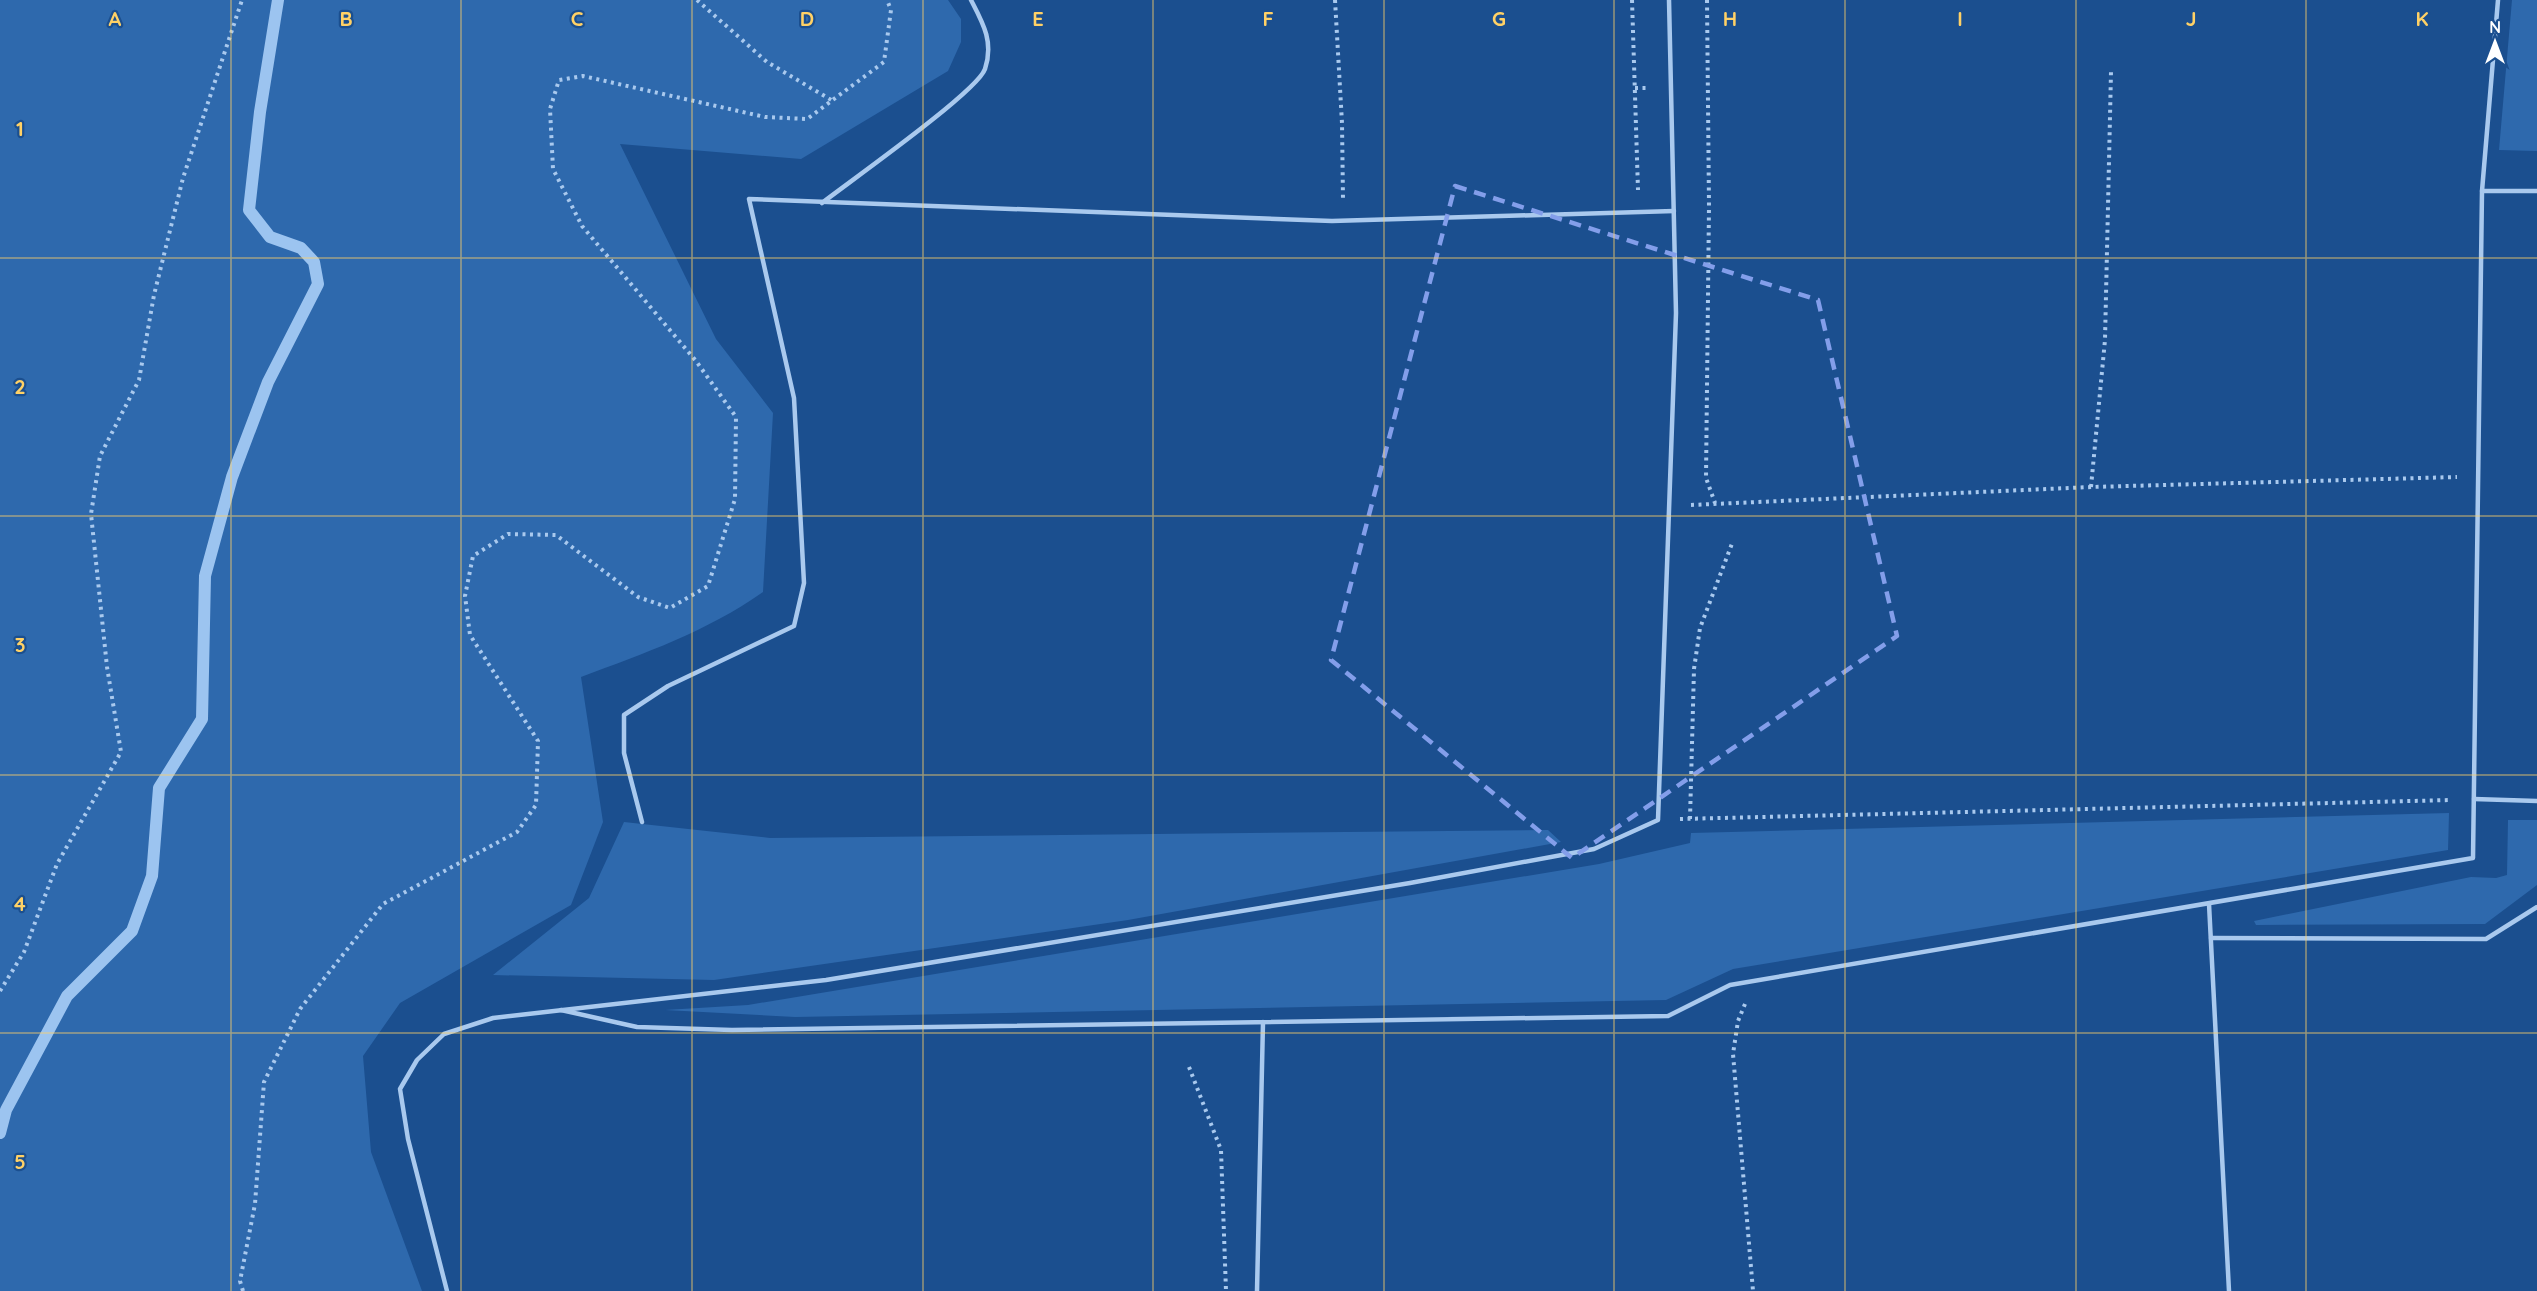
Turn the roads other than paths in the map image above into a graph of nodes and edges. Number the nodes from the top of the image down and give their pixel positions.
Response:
1 (971, 0) edge
2 (1669, 0) edge
3 (2498, 0) edge
4 (2482, 191) junction
5 (2537, 191) edge
6 (822, 202) junction
7 (1674, 211) junction
8 (2474, 799) junction
9 (2537, 801) edge
10 (642, 822) dead end
11 (2209, 903) junction
12 (2537, 907) edge
13 (2211, 938) junction
14 (561, 1010) junction
15 (1263, 1022) junction
16 (447, 1291) edge
17 (1257, 1291) edge
18 (2229, 1291) edge

1 - 6 lane
2 - 7 lane
3 - 4 lane
4 - 5 lane
4 - 8 lane
6 - 7 lane
6 - 10 lane
7 - 14 lane
8 - 9 lane
8 - 11 lane
11 - 13 lane
11 - 15 lane
12 - 13 lane
13 - 18 lane
14 - 15 lane
14 - 16 lane
15 - 17 lane

